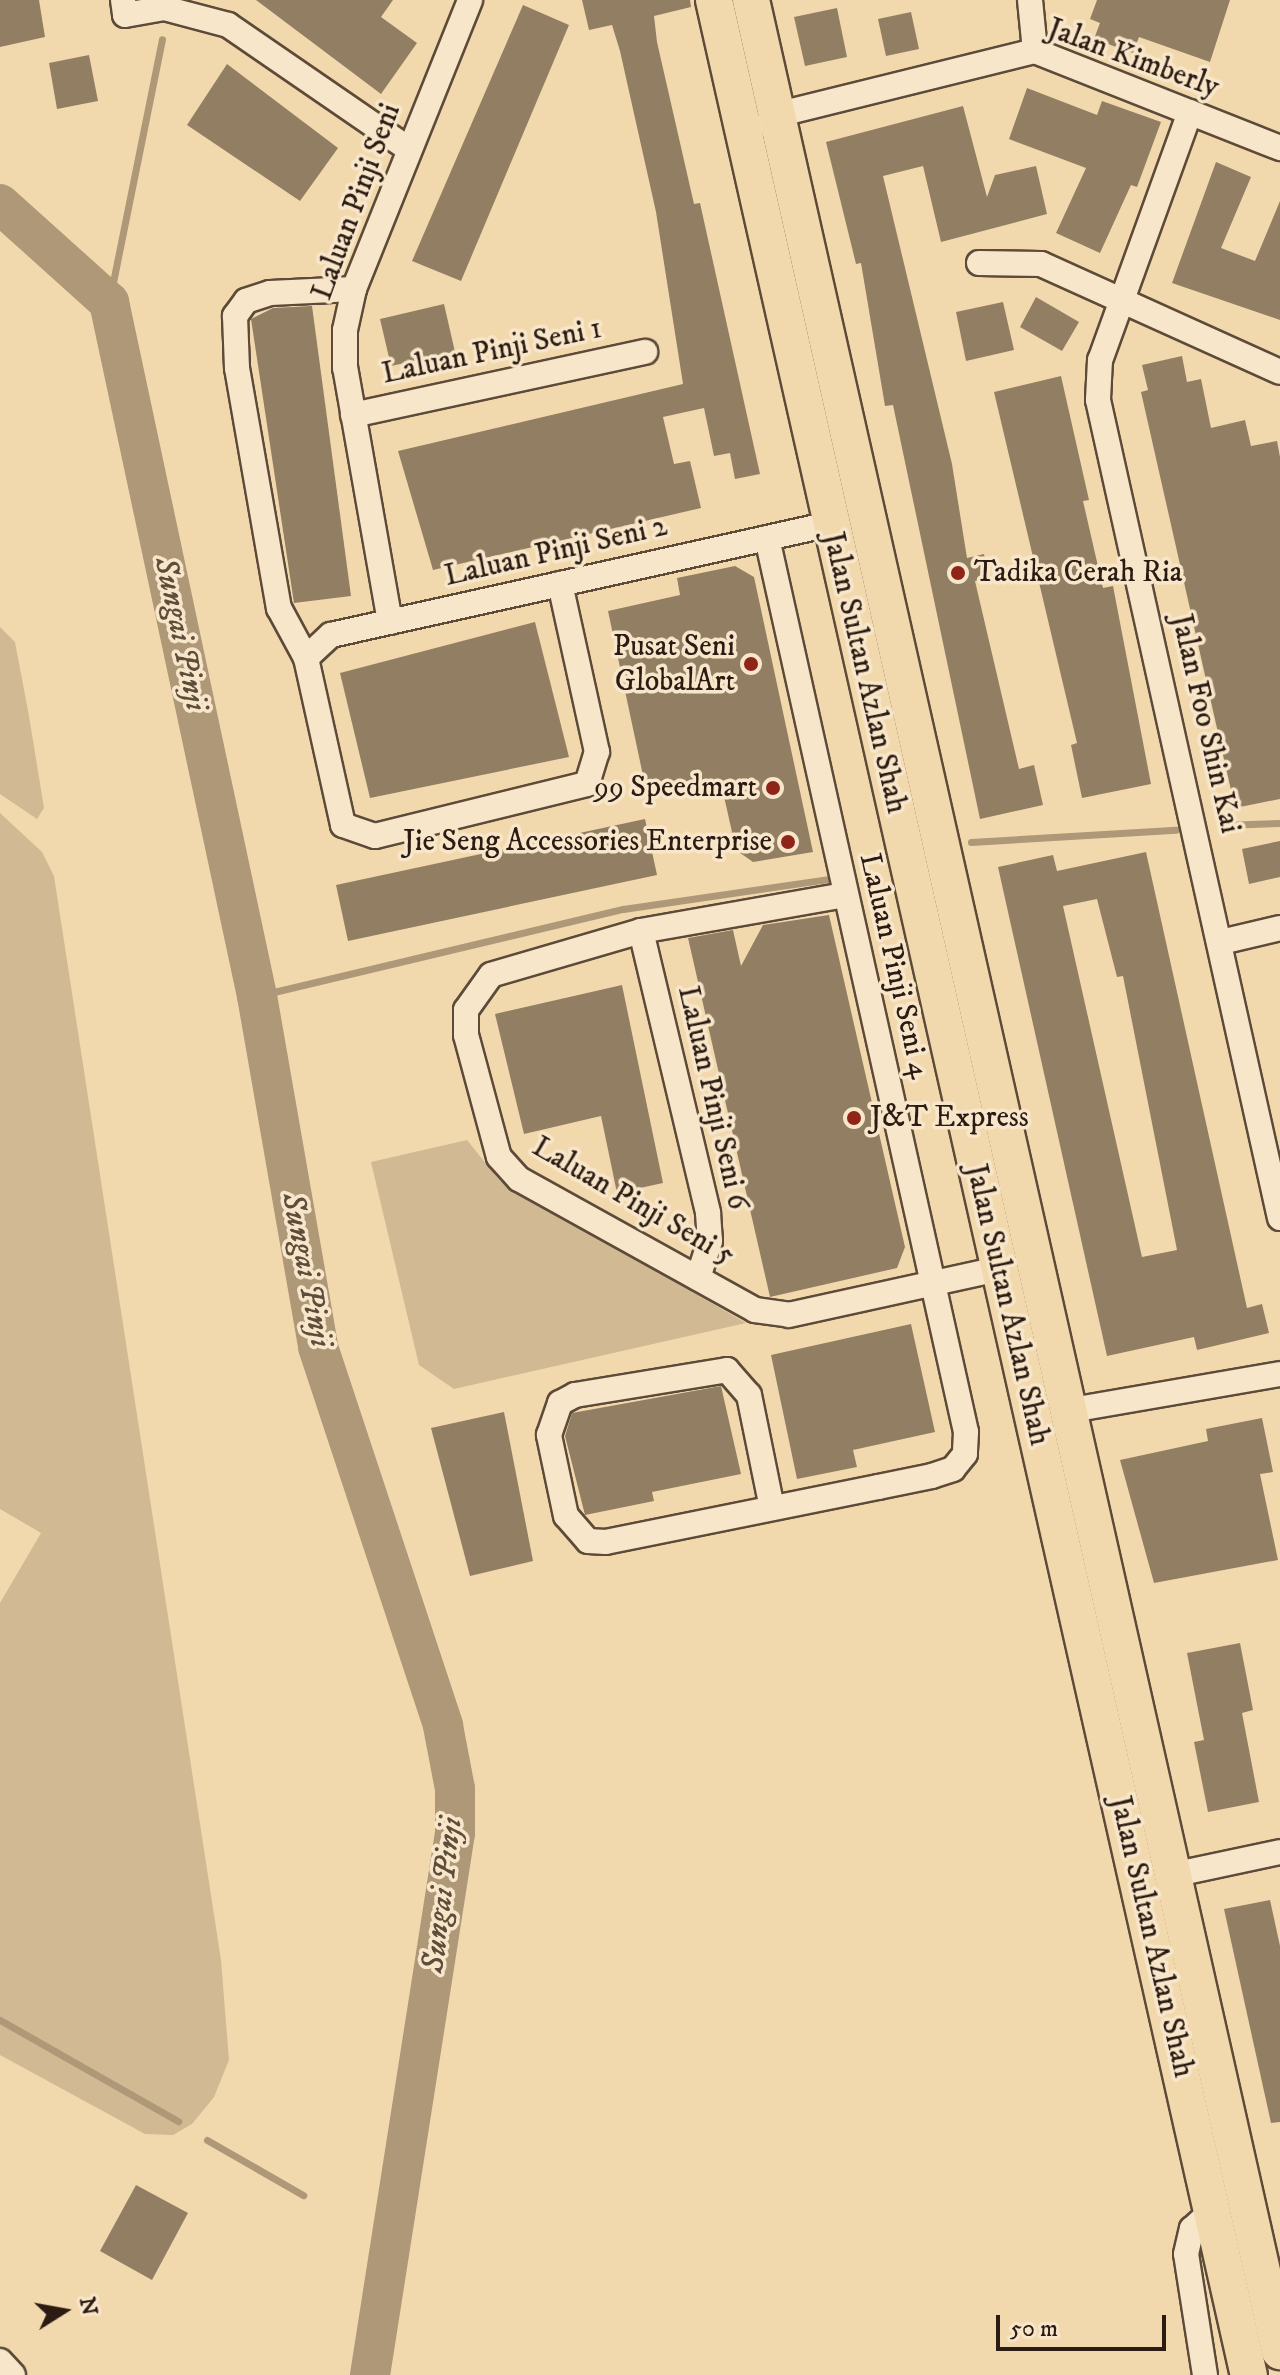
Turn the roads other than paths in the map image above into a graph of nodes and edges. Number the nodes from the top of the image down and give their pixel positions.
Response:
1 (470, 0) edge
2 (714, 0) edge
3 (751, 0) edge
4 (1030, 0) edge
5 (124, 8) edge
6 (1035, 51) junction
7 (1190, 112) junction
8 (776, 115) junction
9 (407, 148) junction
10 (1280, 148) edge
11 (979, 263) dead end
12 (354, 289) junction
13 (1121, 300) junction
14 (645, 352) dead end
15 (792, 356) junction
16 (1280, 372) edge
17 (353, 415) junction
18 (830, 524) junction
19 (767, 538) junction
20 (560, 584) junction
21 (390, 622) junction
22 (306, 658) junction
23 (845, 895) junction
24 (1280, 928) edge
25 (641, 931) junction
26 (1221, 942) junction
27 (964, 965) junction
28 (1274, 1159) edge
29 (1280, 1218) edge
30 (999, 1269) junction
31 (698, 1278) junction
32 (933, 1284) junction
33 (1280, 1374) edge
34 (1066, 1411) junction
35 (772, 1508) junction
36 (1280, 1852) edge
37 (1172, 1875) junction
38 (1212, 2211) junction
39 (1280, 2351) edge
40 (0, 2361) edge
41 (13, 2375) edge
42 (1205, 2375) edge
43 (1249, 2375) edge

1 - 9 street, Laluan Pinji Seni
2 - 15 main road, Jalan Sultan Azlan Shah
3 - 8 main road, Jalan Sultan Azlan Shah
4 - 6 street
5 - 9 street
6 - 7 street, Jalan Kimberly
6 - 8 street, Jalan Kimberly
7 - 10 street, Jalan Kimberly
7 - 13 street, Jalan Foo Shin Kai
8 - 15 street
8 - 27 main road, Jalan Sultan Azlan Shah
9 - 12 street, Laluan Pinji Seni
11 - 13 street
12 - 17 street, Laluan Pinji Seni
12 - 22 street
13 - 16 street
13 - 26 street, Jalan Foo Shin Kai
14 - 17 street, Laluan Pinji Seni 1
15 - 18 main road, Jalan Sultan Azlan Shah
17 - 21 street, Laluan Pinji Seni
18 - 19 street, Laluan Pinji Seni 2
18 - 30 main road, Jalan Sultan Azlan Shah
19 - 20 street, Laluan Pinji Seni 2
19 - 23 street, Laluan Pinji Seni 4
20 - 21 street, Laluan Pinji Seni 2
20 - 22 street
21 - 22 street, Laluan Pinji Seni 2
23 - 25 street, Laluan Pinji Seni 5
23 - 32 street, Laluan Pinji Seni 4
24 - 26 street
25 - 31 street, Laluan Pinji Seni 6
25 - 31 street, Laluan Pinji Seni 5
26 - 28 street, Jalan Foo Shin Kai
27 - 30 main road
27 - 34 main road, Jalan Sultan Azlan Shah
28 - 29 street, Jalan Foo Shin Kai
30 - 32 street, Laluan Pinji Seni 5
30 - 38 main road, Jalan Sultan Azlan Shah
31 - 32 street, Laluan Pinji Seni 5
32 - 35 street, Laluan Pinji Seni 4
33 - 34 street
34 - 37 main road, Jalan Sultan Azlan Shah
35 - 35 street
36 - 37 street
37 - 39 main road, Jalan Sultan Azlan Shah
38 - 42 street
38 - 43 main road, Jalan Sultan Azlan Shah
40 - 41 street

